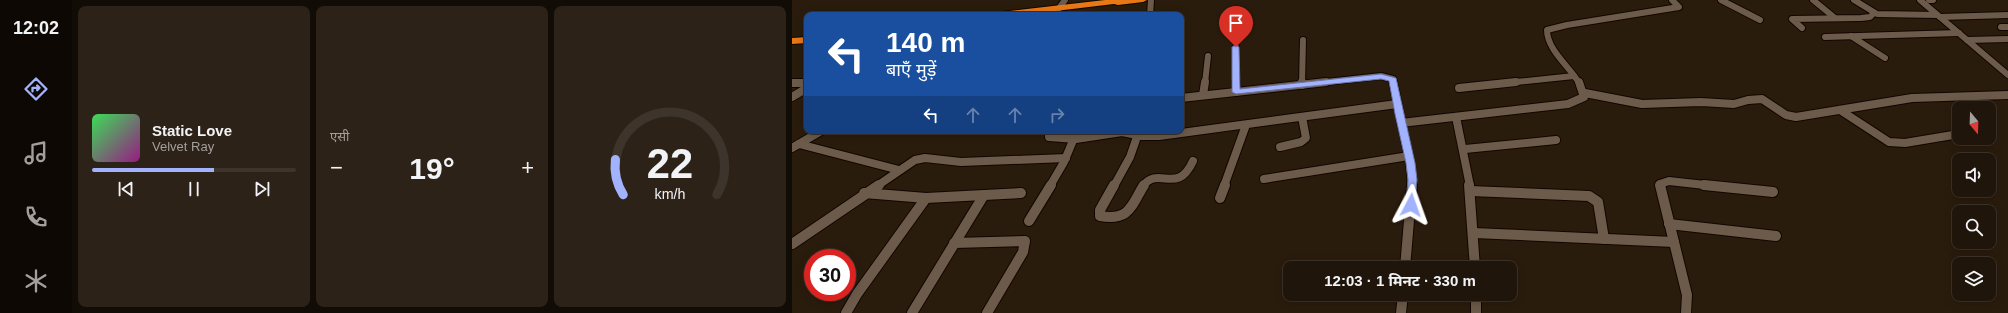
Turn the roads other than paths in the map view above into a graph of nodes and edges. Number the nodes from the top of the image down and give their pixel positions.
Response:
1 (1065, 0) edge
2 (1125, 0) edge
3 (1143, 0) edge
4 (1151, 0) edge
5 (1672, 0) edge
6 (1721, 0) edge
7 (1813, 0) edge
8 (1854, 0) edge
9 (1920, 0) edge
10 (1929, 0) edge
11 (1933, 0) edge
12 (1058, 10) junction
13 (1035, 12) edge
14 (1045, 12) edge
15 (1150, 12) edge
16 (1874, 13) junction
17 (2008, 15) edge
18 (1938, 16) junction
19 (1835, 18) junction
20 (1760, 20) dead end
21 (2008, 26) edge
22 (2001, 27) dead end
23 (1802, 28) dead end
24 (1959, 33) junction
25 (804, 36) edge
26 (1851, 36) junction
27 (1825, 37) dead end
28 (792, 38) edge
29 (2008, 39) edge
30 (804, 40) edge
31 (1303, 40) dead end
32 (1967, 40) junction
33 (792, 41) edge
34 (1236, 47) dead end
35 (1208, 56) dead end
36 (1885, 58) dead end
37 (1996, 64) junction
38 (2008, 64) edge
39 (2008, 75) edge
40 (1574, 76) junction
41 (792, 83) edge
42 (804, 83) edge
43 (1302, 85) junction
44 (1459, 88) dead end
45 (804, 90) edge
46 (1236, 92) junction
47 (1585, 93) junction
48 (1203, 95) junction
49 (2008, 95) edge
50 (792, 97) edge
51 (1184, 98) edge
52 (1397, 104) junction
53 (1840, 110) junction
54 (1302, 117) junction
55 (1456, 117) junction
56 (1401, 123) junction
57 (1246, 125) junction
58 (1184, 133) edge
59 (816, 134) edge
60 (1049, 134) edge
61 (1105, 134) edge
62 (1139, 134) edge
63 (1175, 134) edge
64 (1952, 135) edge
65 (1074, 138) junction
66 (1556, 140) dead end
67 (796, 146) edge
68 (1280, 147) dead end
69 (1465, 149) junction
70 (1409, 156) junction
71 (1066, 158) junction
72 (1193, 161) dead end
73 (900, 170) junction
74 (1264, 179) dead end
75 (1470, 191) junction
76 (1774, 192) dead end
77 (864, 193) junction
78 (1021, 193) dead end
79 (984, 195) junction
80 (926, 198) junction
81 (1220, 198) dead end
82 (1029, 221) dead end
83 (1669, 224) junction
84 (1474, 233) junction
85 (1776, 236) dead end
86 (1604, 239) junction
87 (794, 241) edge
88 (1674, 242) junction
89 (954, 243) junction
90 (1406, 261) edge
91 (1475, 261) edge
92 (1402, 301) edge
93 (1476, 301) edge
94 (846, 313) edge
95 (912, 313) edge
96 (987, 313) edge
97 (1401, 313) edge
98 (1476, 313) edge
99 (1686, 313) edge

1 - 12 street
2 - 12 highway
3 - 12 highway
4 - 15 street
5 - 40 street
6 - 20 street
7 - 19 street
8 - 16 street
9 - 18 street
10 - 11 street
12 - 13 highway
12 - 14 highway
16 - 18 street
16 - 19 street
17 - 18 street
18 - 24 street
19 - 23 street
21 - 22 street
24 - 26 street
24 - 32 street
25 - 28 highway
26 - 27 street
26 - 36 street
29 - 32 street
30 - 33 highway
31 - 43 street
32 - 37 street
34 - 46 street
35 - 48 street
37 - 38 street
37 - 39 street
40 - 44 street
40 - 47 street
41 - 42 street
43 - 46 street
43 - 52 street
45 - 50 street
46 - 48 street
47 - 53 street
47 - 55 street
48 - 51 street
49 - 53 street
52 - 54 street
52 - 56 street
53 - 64 street
54 - 57 street
54 - 68 street
55 - 56 street
55 - 69 street
56 - 70 street
57 - 58 street
57 - 81 street
59 - 67 street
60 - 65 street
61 - 65 street
62 - 63 street
62 - 72 street
65 - 71 street
66 - 69 street
67 - 73 street
69 - 75 street
70 - 74 street
70 - 90 street
71 - 73 street
71 - 82 street
73 - 77 street
75 - 84 street
75 - 86 street
76 - 83 street
77 - 80 street
77 - 87 street
78 - 79 street
79 - 80 street
79 - 89 street
80 - 94 street
83 - 85 street
83 - 88 street
84 - 86 street
84 - 91 street
86 - 88 street
88 - 99 street
89 - 95 street
89 - 96 street
92 - 97 street
93 - 98 street

